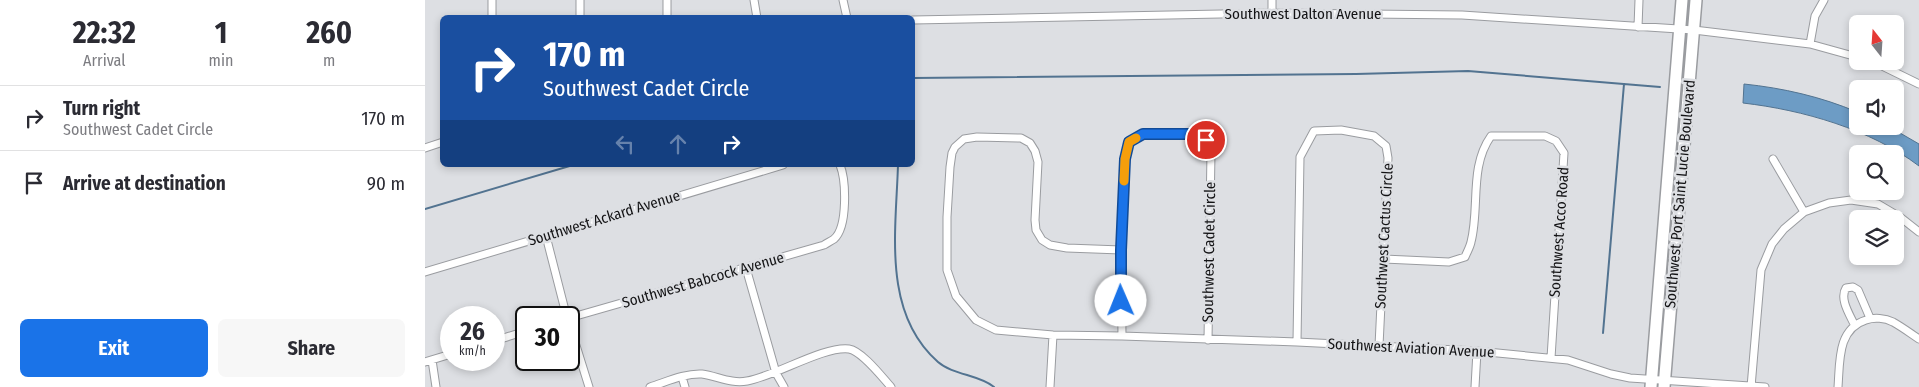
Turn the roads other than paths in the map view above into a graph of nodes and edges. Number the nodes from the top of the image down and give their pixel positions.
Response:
1 (492, 0) edge
2 (580, 0) edge
3 (667, 0) edge
4 (754, 0) edge
5 (843, 0) edge
6 (1272, 0) edge
7 (1639, 0) edge
8 (1682, 0) edge
9 (1696, 0) edge
10 (1824, 0) edge
11 (1272, 13) junction
12 (492, 15) edge
13 (580, 15) edge
14 (667, 15) edge
15 (756, 15) edge
16 (846, 15) edge
17 (915, 20) edge
18 (1638, 26) junction
19 (1681, 30) junction
20 (1694, 30) junction
21 (1810, 44) junction
22 (1849, 55) edge
23 (1890, 70) edge
24 (1919, 84) edge
25 (440, 143) edge
26 (425, 148) edge
27 (1773, 159) dead end
28 (776, 167) edge
29 (842, 167) edge
30 (1804, 212) junction
31 (1919, 232) edge
32 (545, 236) junction
33 (1121, 250) junction
34 (1384, 259) junction
35 (746, 268) junction
36 (425, 272) edge
37 (565, 306) edge
38 (580, 315) edge
39 (1870, 318) junction
40 (1855, 326) junction
41 (1053, 335) junction
42 (1122, 336) junction
43 (1919, 339) edge
44 (1208, 340) junction
45 (1297, 342) junction
46 (1379, 346) junction
47 (1477, 351) junction
48 (440, 357) edge
49 (580, 358) edge
50 (1551, 358) junction
51 (428, 361) edge
52 (776, 373) junction
53 (682, 378) junction
54 (1652, 384) edge
55 (1664, 384) edge
56 (1751, 386) edge
57 (436, 387) edge
58 (589, 387) edge
59 (650, 387) edge
60 (685, 387) edge
61 (783, 387) edge
62 (891, 387) edge
63 (1051, 387) edge
64 (1475, 387) edge
65 (1765, 387) edge
66 (1838, 387) edge

1 - 12 street
2 - 13 street
3 - 14 street
4 - 15 street
5 - 16 street
6 - 11 street
7 - 18 street
8 - 19 main road, Southwest Port Saint Lucie Boulevard
9 - 20 main road, Southwest Port Saint Lucie Boulevard
10 - 21 street
11 - 17 street, Southwest Dalton Avenue
11 - 18 street, Southwest Dalton Avenue
18 - 19 street, Southwest Dalton Avenue
19 - 20 street, Southwest Dalton Avenue
19 - 54 main road, Southwest Port Saint Lucie Boulevard
20 - 21 street, Southwest Dalton Avenue
20 - 55 main road, Southwest Port Saint Lucie Boulevard
21 - 22 street, Southwest Dalton Avenue
23 - 24 street
25 - 26 street
27 - 30 street
28 - 32 street, Southwest Ackard Avenue
29 - 35 street, Southwest Babcock Avenue
30 - 31 street
30 - 56 street
32 - 36 street, Southwest Ackard Avenue
32 - 37 street
33 - 41 street, Southwest Aviation Avenue
33 - 42 street, Southwest Cadet Circle
33 - 44 street, Southwest Cadet Circle
34 - 45 street, Southwest Cactus Circle
34 - 46 street, Southwest Cactus Circle
34 - 50 street, Southwest Acco Road
35 - 38 street, Southwest Babcock Avenue
35 - 52 street
39 - 40 street
39 - 40 street
39 - 43 street
40 - 66 street
41 - 42 street, Southwest Aviation Avenue
41 - 63 street
42 - 44 street, Southwest Aviation Avenue
44 - 45 street, Southwest Aviation Avenue
45 - 46 street, Southwest Aviation Avenue
46 - 47 street, Southwest Aviation Avenue
47 - 50 street, Southwest Aviation Avenue
47 - 64 street
48 - 51 street
49 - 58 street
50 - 54 street, Southwest Aviation Avenue
51 - 57 street
52 - 53 street
52 - 61 street
52 - 62 street
53 - 59 street
53 - 60 street
54 - 55 street, Southwest Aviation Avenue
55 - 56 street, Southwest Aviation Avenue
56 - 65 street, Southwest Aviation Avenue

